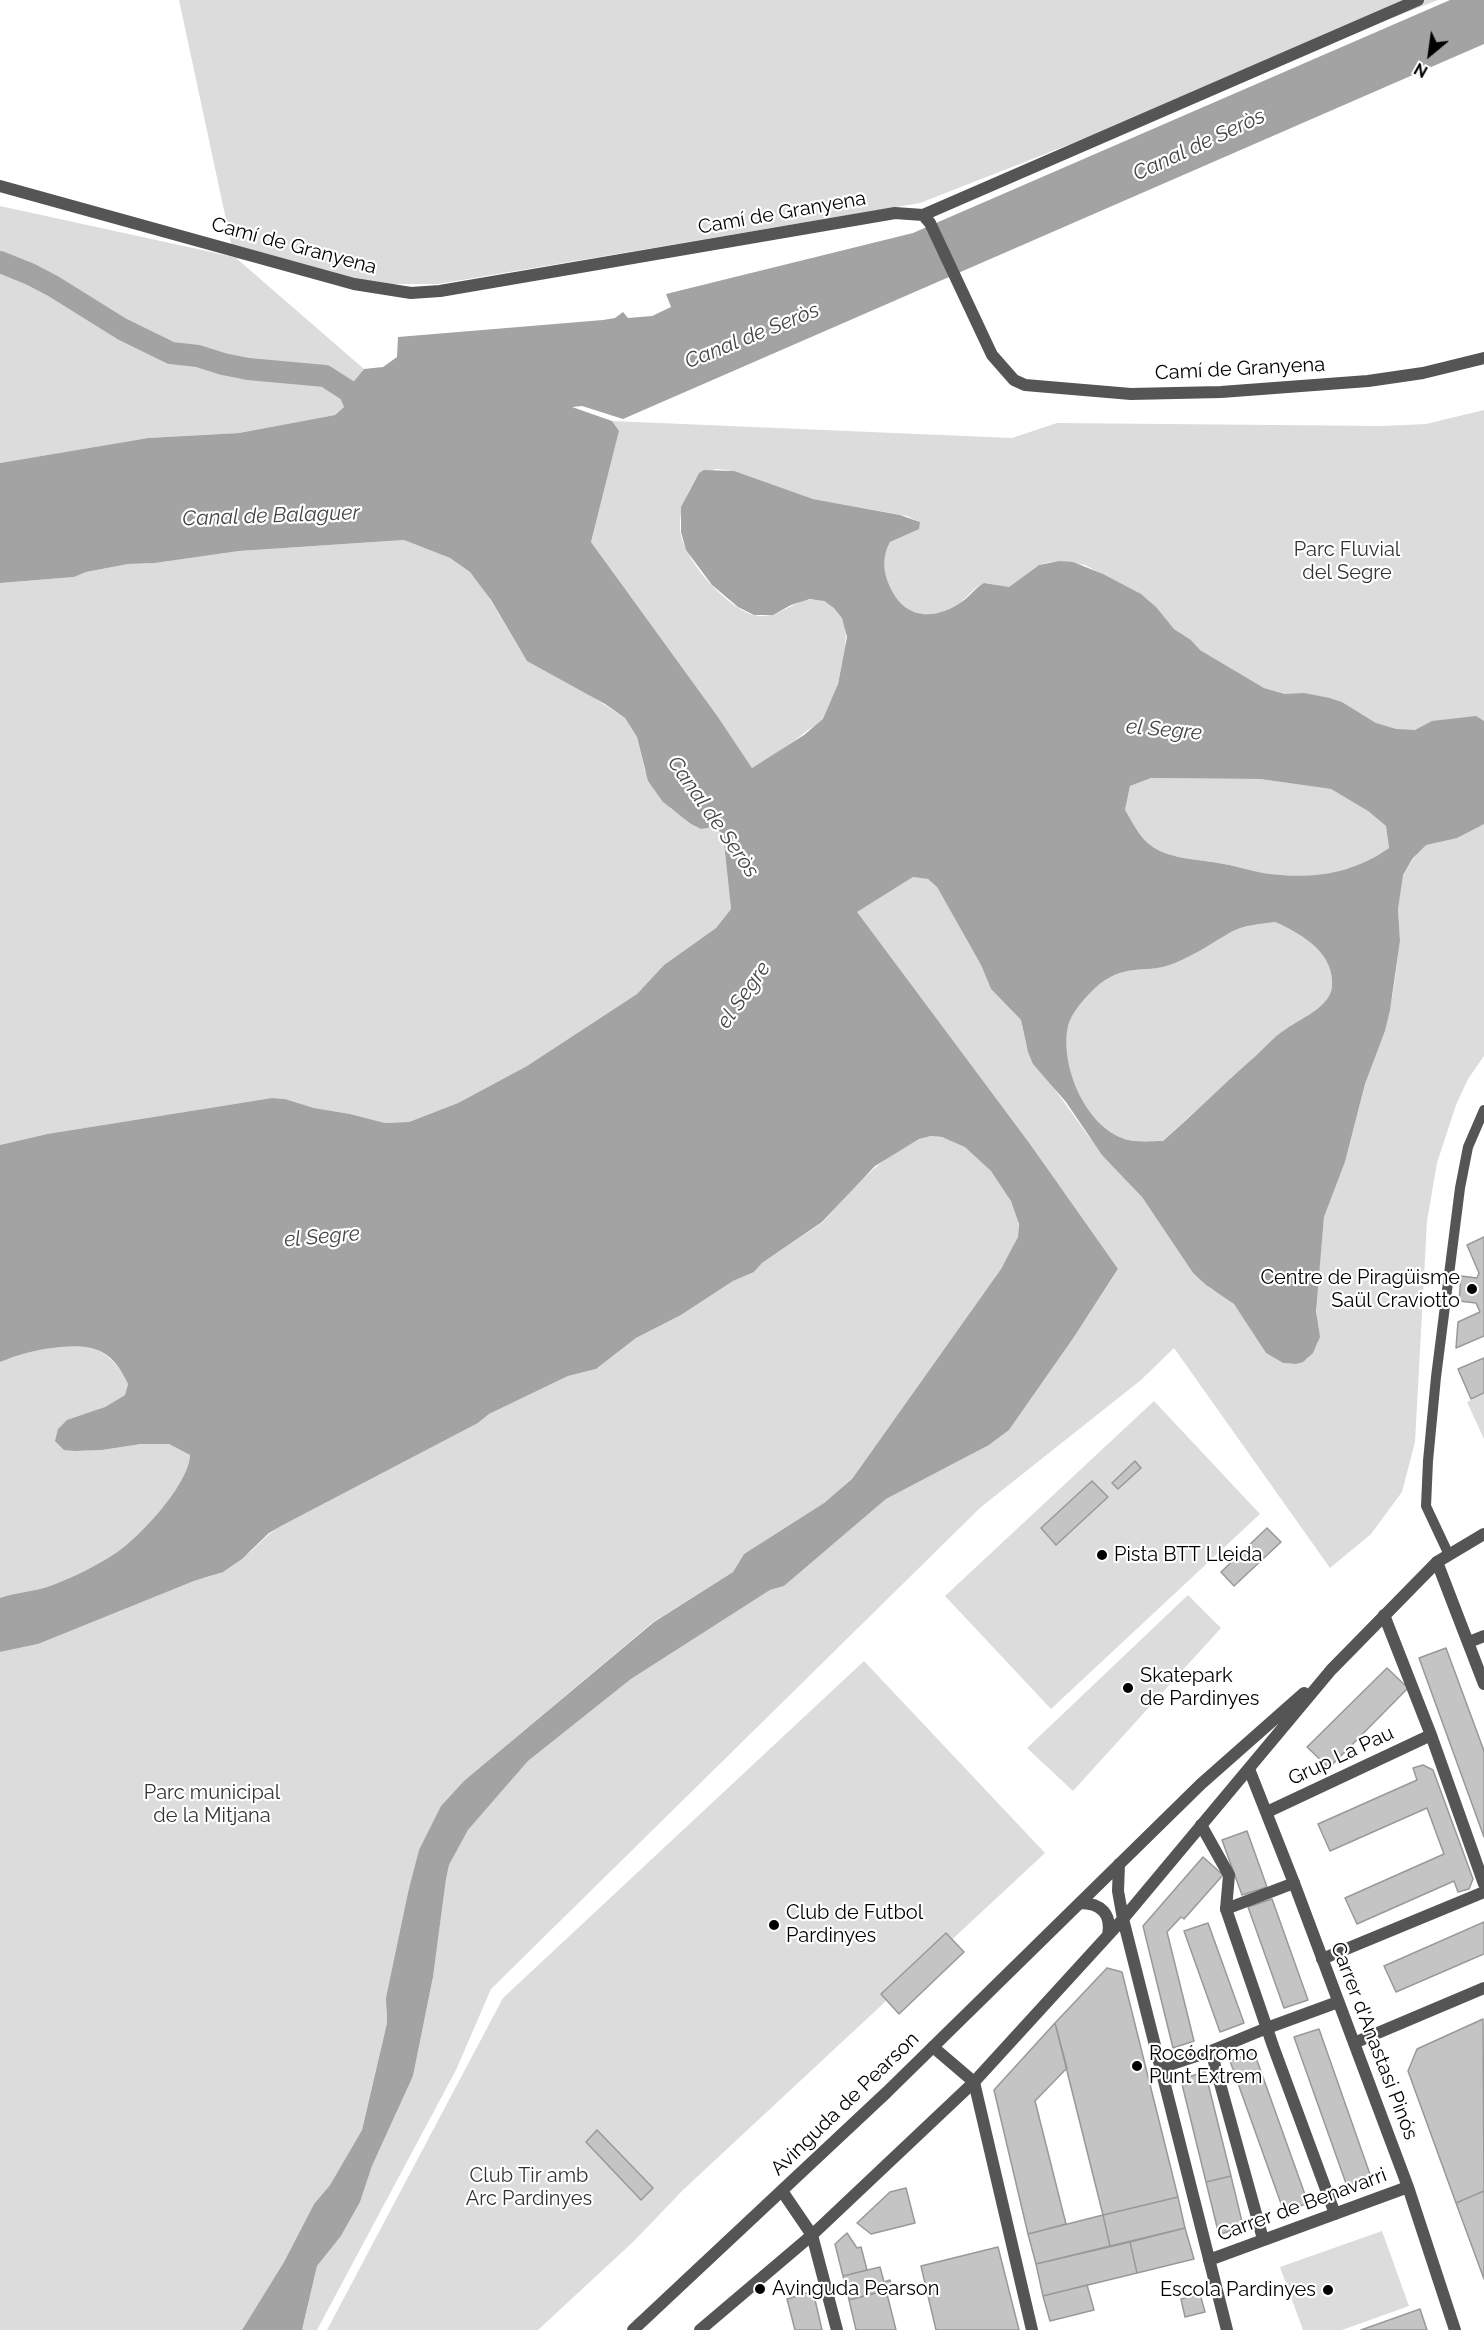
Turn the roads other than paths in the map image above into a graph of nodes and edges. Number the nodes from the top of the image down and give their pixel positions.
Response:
1 (1418, 0) edge
2 (0, 186) edge
3 (926, 219) junction
4 (1484, 358) edge
5 (1484, 1110) edge
6 (1484, 1534) edge
7 (1449, 1555) junction
8 (1437, 1562) junction
9 (1384, 1615) junction
10 (1484, 1636) edge
11 (1469, 1642) junction
12 (1330, 1670) junction
13 (1484, 1684) edge
14 (1431, 1735) junction
15 (1239, 1749) junction
16 (1249, 1769) junction
17 (1267, 1812) junction
18 (1201, 1824) junction
19 (1119, 1864) junction
20 (1294, 1883) junction
21 (1484, 1884) edge
22 (1484, 1892) edge
23 (1080, 1903) junction
24 (1226, 1909) junction
25 (1123, 1918) junction
26 (1108, 1935) junction
27 (1322, 1959) junction
28 (1484, 1988) edge
29 (1338, 2002) junction
30 (1267, 2028) junction
31 (1354, 2043) junction
32 (933, 2047) junction
33 (1211, 2051) junction
34 (1160, 2068) junction
35 (974, 2082) junction
36 (1408, 2187) junction
37 (782, 2191) junction
38 (1335, 2214) junction
39 (812, 2235) junction
40 (1263, 2239) junction
41 (1209, 2260) junction
42 (633, 2330) edge
43 (700, 2330) edge
44 (837, 2330) edge
45 (1032, 2330) edge
46 (1227, 2330) edge
47 (1455, 2330) edge

1 - 3 street
2 - 3 street, Camí de Granyena
3 - 4 street, Camí de Granyena
5 - 7 lane
6 - 7 street
7 - 8 street
8 - 9 street
8 - 11 street
9 - 12 street
9 - 14 street
10 - 11 street
11 - 13 street
12 - 15 street, Avinguda de Pearson
12 - 16 street
14 - 17 street, Grup La Pau
14 - 21 street
15 - 16 street
15 - 19 street, Avinguda de Pearson
16 - 17 street, Carrer d'Anastasi Pinós
16 - 18 street
17 - 20 street, Carrer d'Anastasi Pinós
18 - 24 street
18 - 25 street
19 - 23 street, Avinguda de Pearson
19 - 25 street
20 - 24 street
20 - 27 street, Carrer d'Anastasi Pinós
22 - 27 street
23 - 26 street
23 - 32 street, Avinguda de Pearson
24 - 30 street
25 - 26 street
25 - 34 street
26 - 35 street
27 - 29 street, Carrer d'Anastasi Pinós
28 - 31 street
29 - 30 street
29 - 31 street, Carrer d'Anastasi Pinós
30 - 33 street
30 - 38 street
31 - 36 street, Carrer d'Anastasi Pinós
32 - 35 street
32 - 37 street, Avinguda de Pearson
33 - 34 street
33 - 40 street
34 - 41 street
35 - 39 street
35 - 45 street
36 - 38 street, Carrer de Benavarri
36 - 47 street, Carrer d'Anastasi Pinós
37 - 39 street
37 - 42 street, Avinguda de Pearson
38 - 40 street, Carrer de Benavarri
39 - 43 street
39 - 44 street
40 - 41 street, Carrer de Benavarri
41 - 46 street

